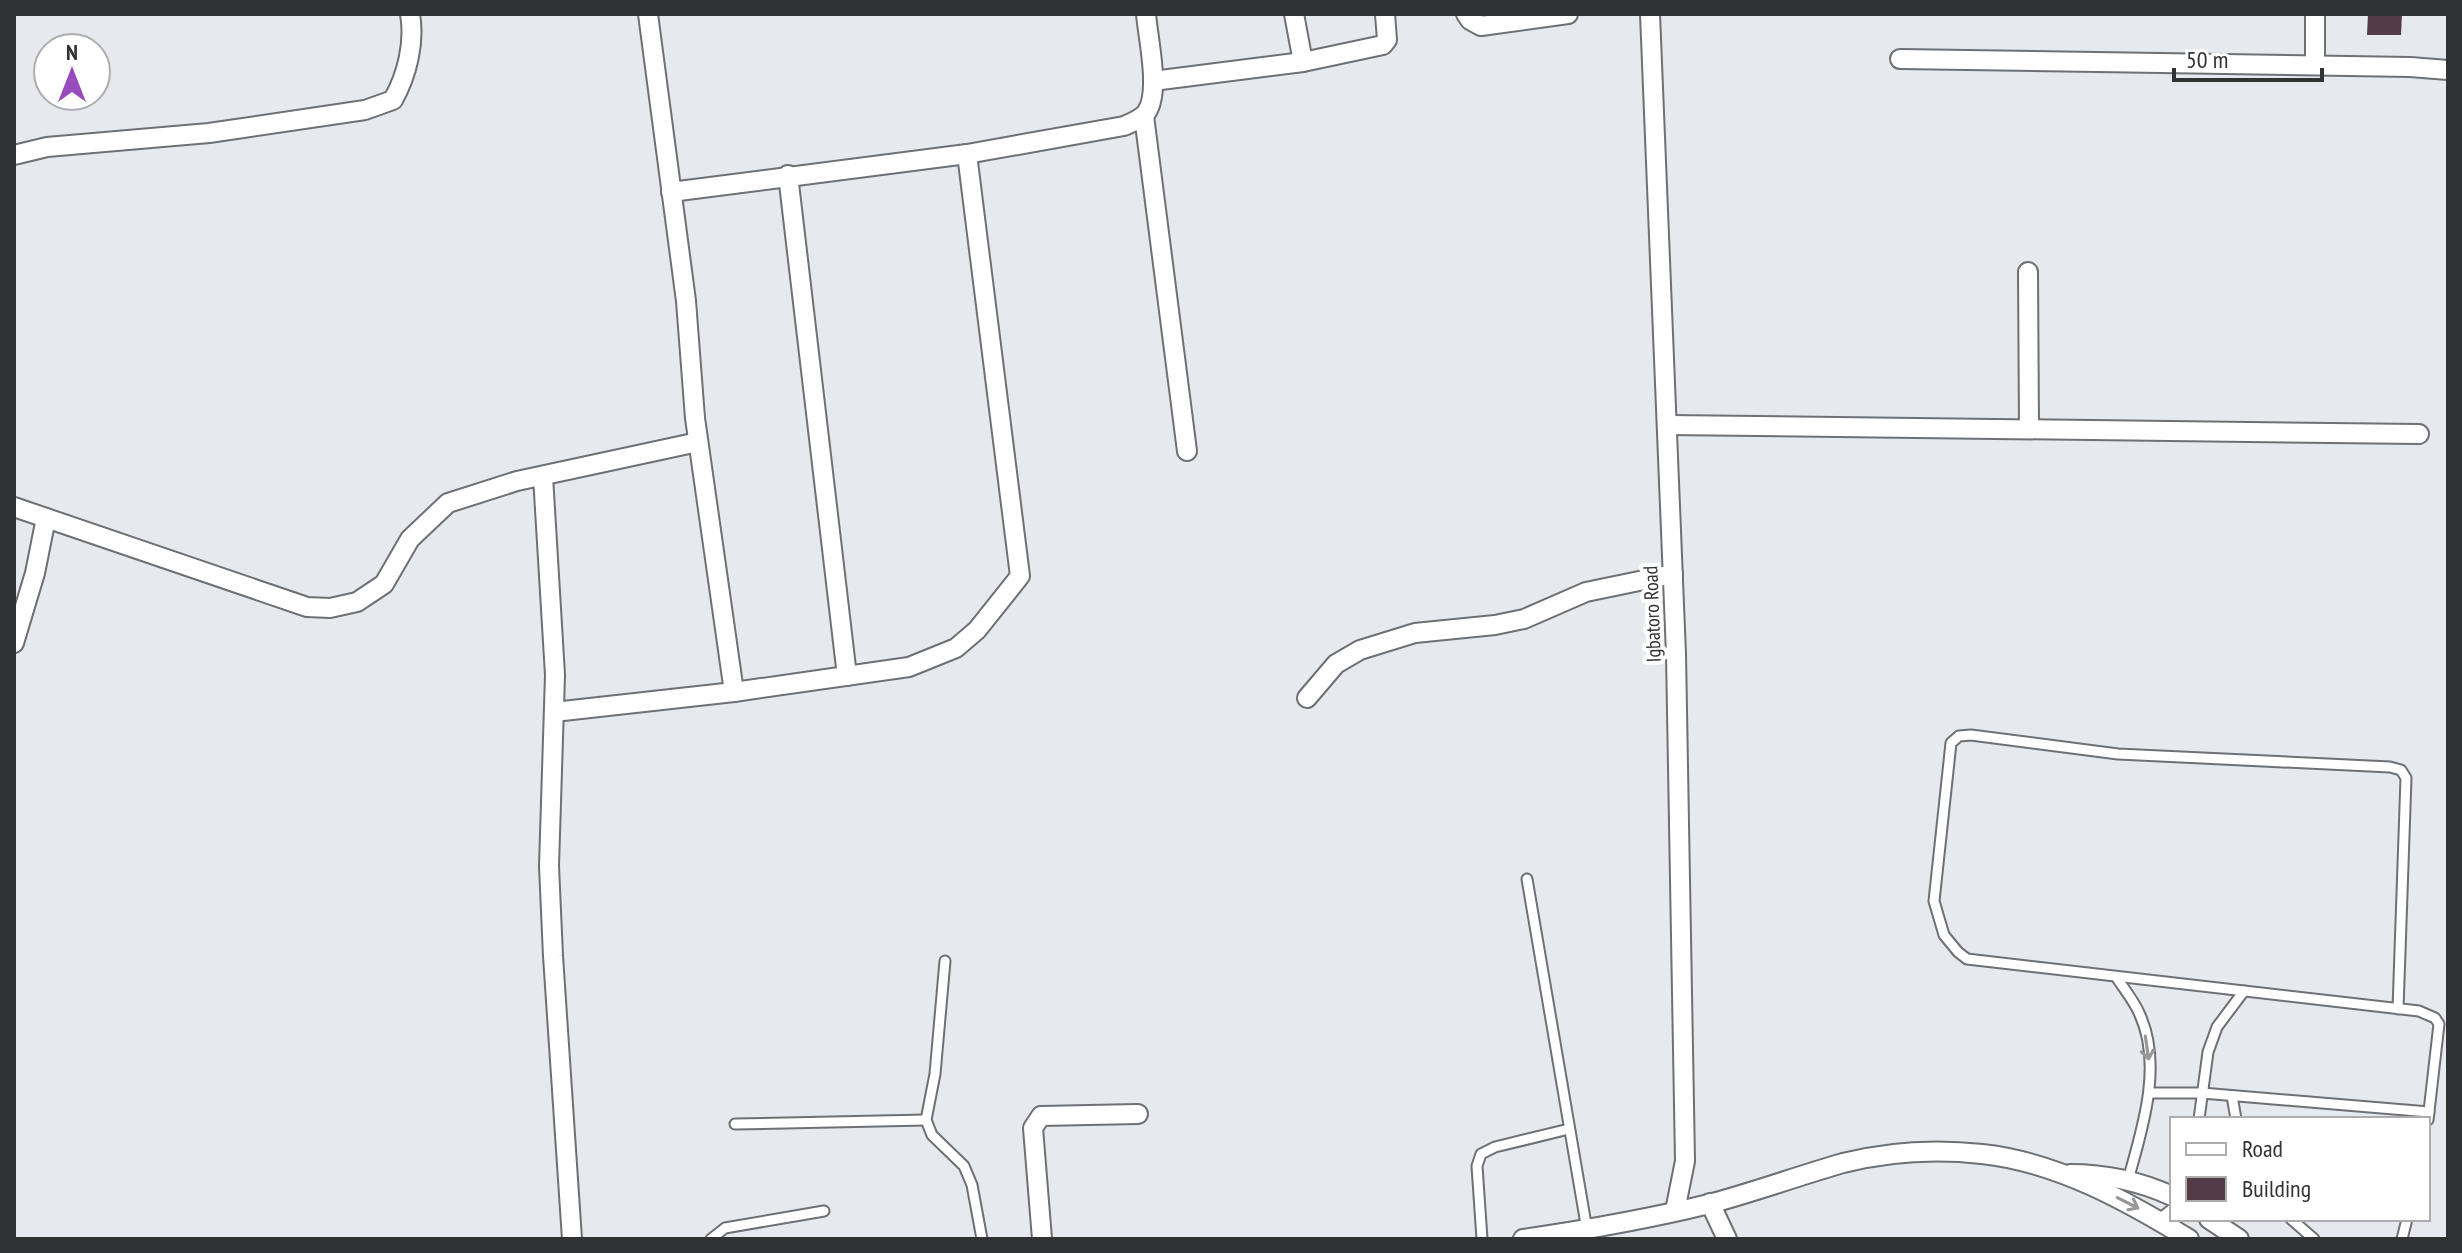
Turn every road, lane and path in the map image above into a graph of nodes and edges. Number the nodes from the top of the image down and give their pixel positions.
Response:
1 (410, 14) edge
2 (648, 14) edge
3 (1146, 14) edge
4 (1294, 14) edge
5 (1385, 14) edge
6 (1466, 14) edge
7 (1568, 14) edge
8 (1650, 14) edge
9 (2315, 14) edge
10 (1900, 59) dead end
11 (1303, 62) junction
12 (2315, 65) junction
13 (2448, 70) edge
14 (1153, 81) junction
15 (1144, 116) junction
16 (967, 154) junction
17 (14, 155) edge
18 (788, 175) junction
19 (671, 192) junction
20 (2028, 272) dead end
21 (1667, 425) junction
22 (2029, 428) junction
23 (2419, 434) dead end
24 (698, 442) junction
25 (1187, 451) dead end
26 (543, 476) junction
27 (14, 507) edge
28 (46, 518) junction
29 (1673, 574) junction
30 (14, 643) edge
31 (847, 676) junction
32 (734, 692) junction
33 (1307, 698) dead end
34 (554, 712) junction
35 (1527, 879) dead end
36 (945, 961) dead end
37 (2117, 978) junction
38 (2244, 991) junction
39 (2398, 1009) junction
40 (2149, 1093) junction
41 (2202, 1093) junction
42 (2232, 1096) junction
43 (1138, 1114) dead end
44 (2428, 1116) edge
45 (2199, 1117) edge
46 (2236, 1117) edge
47 (926, 1120) junction
48 (735, 1124) dead end
49 (1569, 1129) junction
50 (2063, 1174) junction
51 (2128, 1180) junction
52 (2170, 1195) edge
53 (1710, 1203) junction
54 (824, 1211) dead end
55 (1675, 1211) junction
56 (2165, 1214) edge
57 (2172, 1221) edge
58 (2212, 1221) edge
59 (2231, 1221) edge
60 (2293, 1221) edge
61 (1587, 1230) junction
62 (1536, 1238) edge
63 (572, 1239) edge
64 (711, 1239) edge
65 (982, 1239) edge
66 (1042, 1239) edge
67 (1482, 1239) edge
68 (1727, 1239) edge
69 (2189, 1239) edge
70 (2240, 1239) edge
71 (2314, 1239) edge

1 - 17 street
2 - 19 street
3 - 14 street
4 - 11 street
5 - 11 street
6 - 7 street
8 - 21 street, Igbatoro Road
9 - 12 street
10 - 12 street
11 - 14 street
12 - 13 street
14 - 15 street
15 - 16 street
15 - 25 street
16 - 18 street
16 - 31 street
18 - 19 street
18 - 31 street
19 - 24 street
20 - 22 street
21 - 22 street
21 - 29 street, Igbatoro Road
22 - 23 street
24 - 26 street
24 - 32 street
26 - 28 street
26 - 34 street
27 - 28 street
28 - 30 street
29 - 33 street
29 - 55 street, Igbatoro Road
31 - 32 street
32 - 34 street
34 - 63 street
35 - 49 lane
36 - 47 lane
37 - 38 lane
37 - 39 lane
37 -> 40 lane
38 - 39 lane
38 - 41 lane
39 - 44 lane
40 - 41 lane
40 - 51 lane
41 - 42 lane
41 - 45 lane
42 - 44 lane
42 - 46 lane
43 - 66 street
47 - 48 lane
47 - 65 lane
49 - 61 lane
49 - 67 lane
50 - 51 street
50 - 53 street
50 -> 56 street
51 - 52 street
53 - 55 street
53 - 68 street
54 - 64 lane
55 - 61 street
57 - 69 street
58 - 70 street
59 - 70 lane
60 - 71 lane
61 - 62 street

